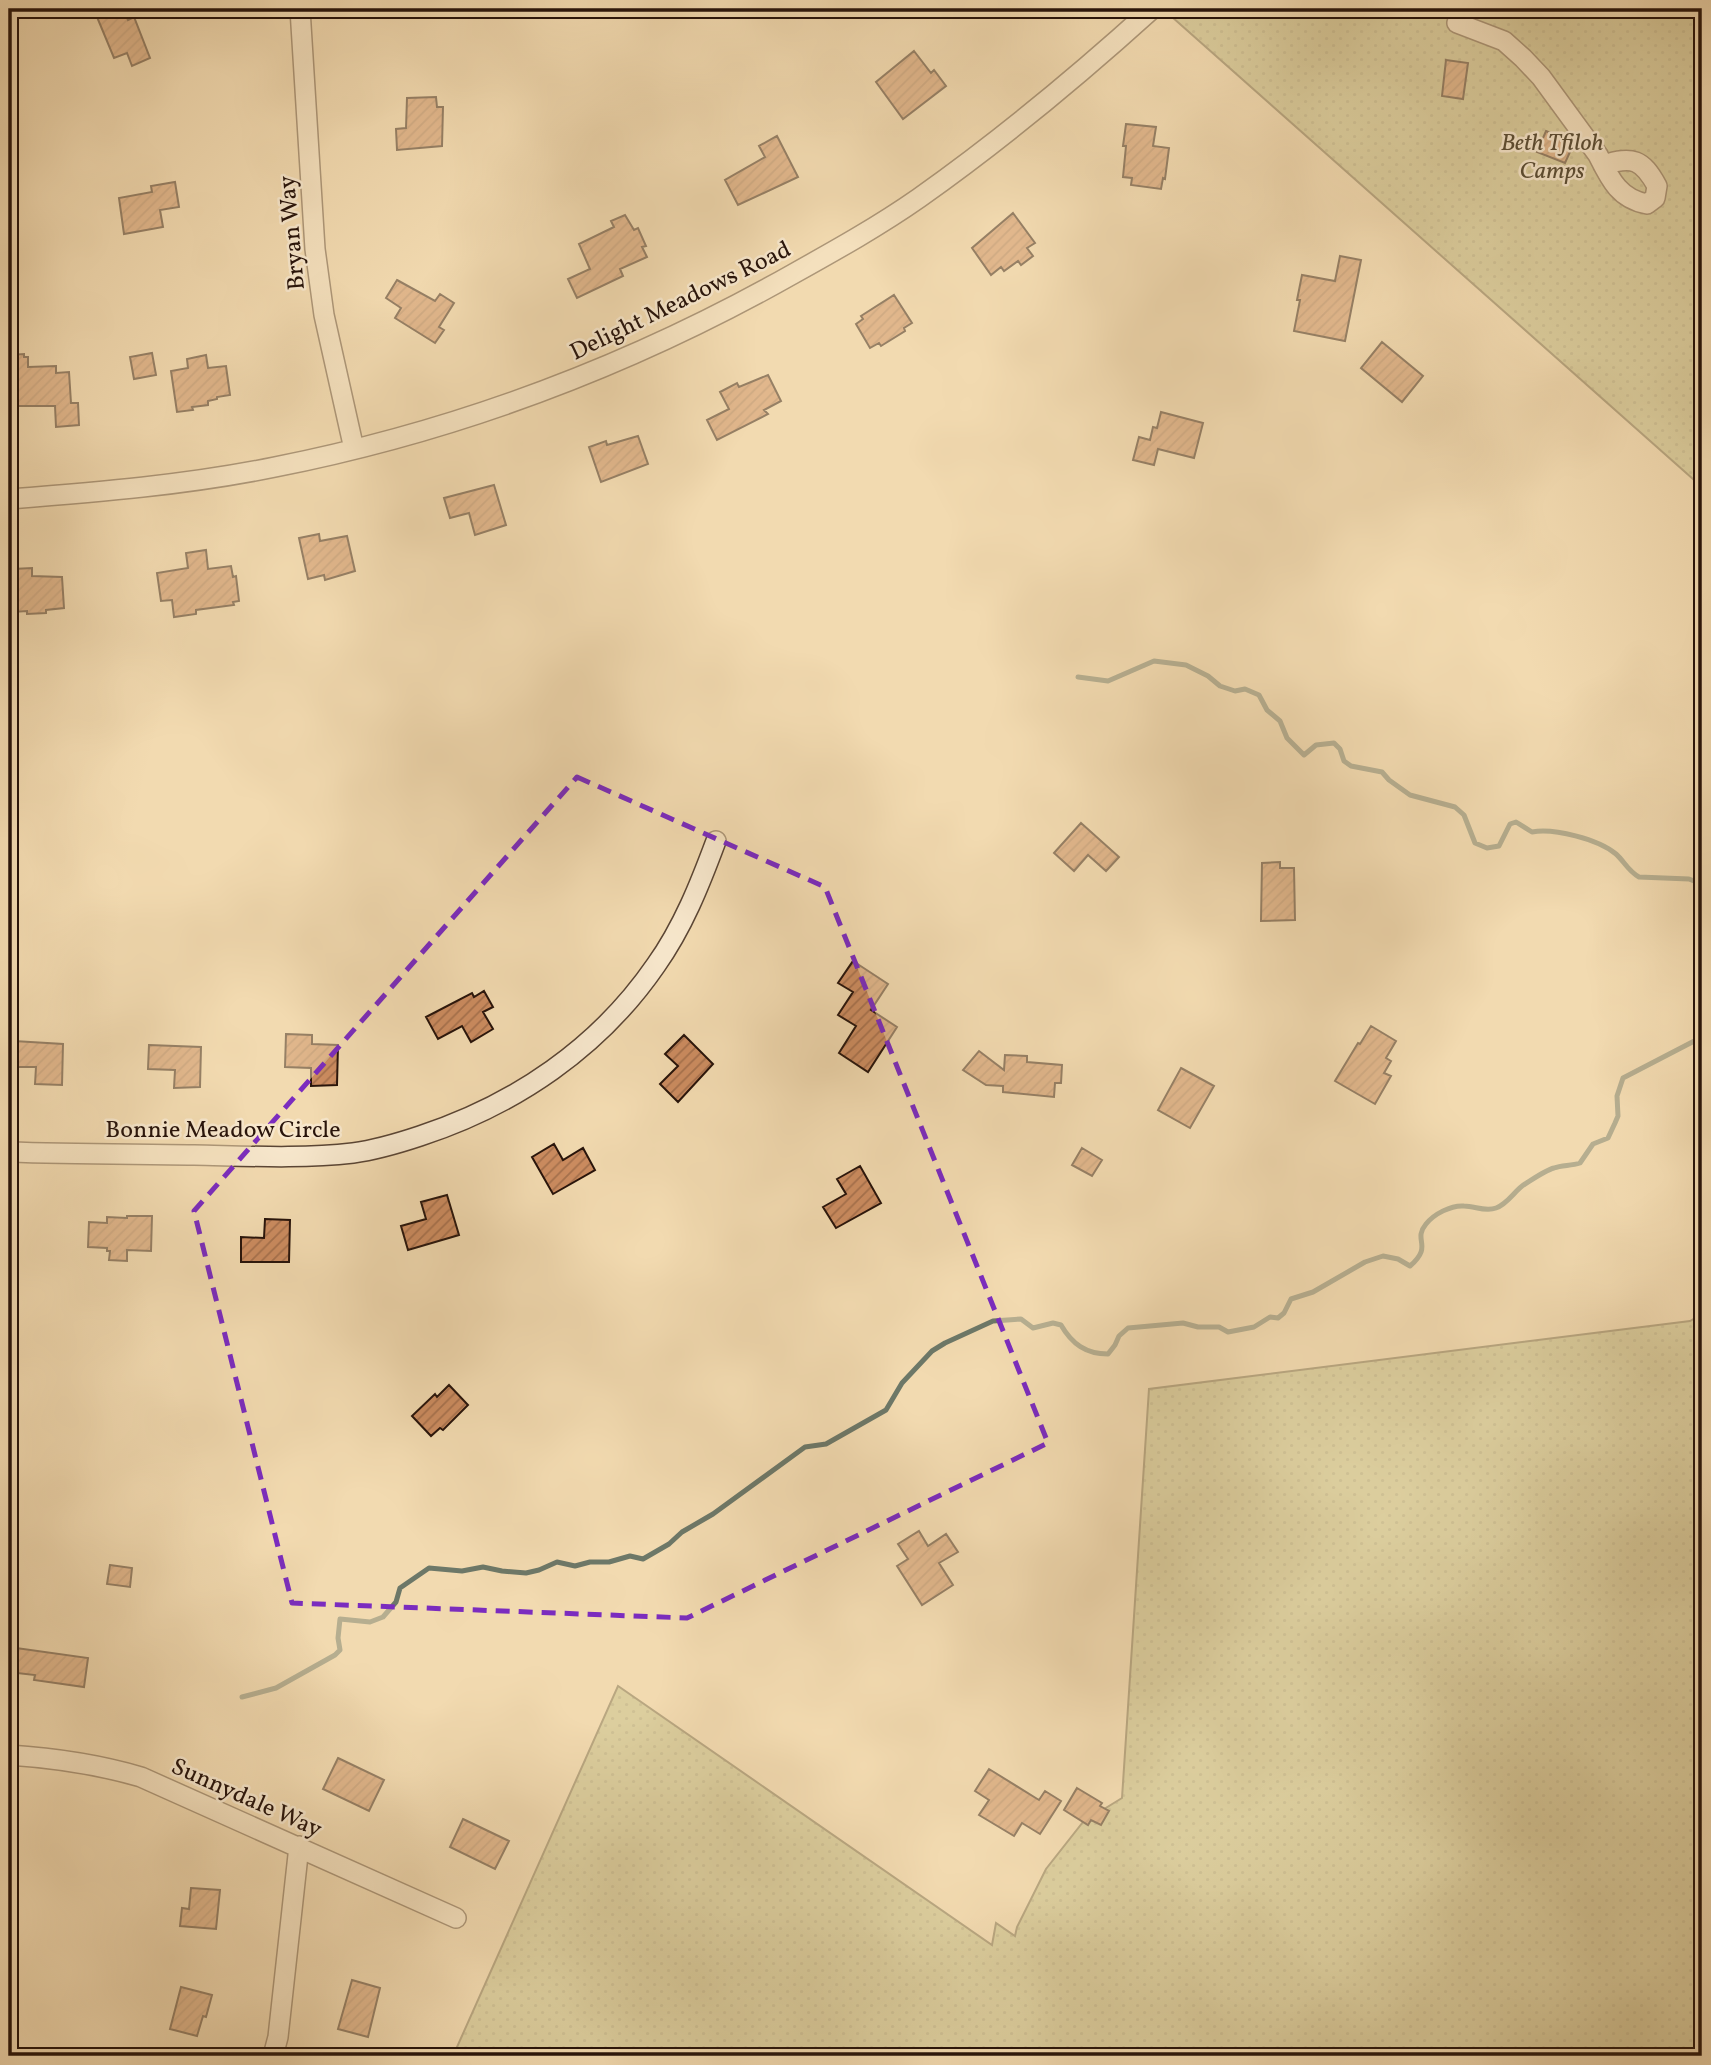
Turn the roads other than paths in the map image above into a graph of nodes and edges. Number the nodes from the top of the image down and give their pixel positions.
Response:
1 (300, 9) edge
2 (1145, 15) edge
3 (1457, 23) dead end
4 (1603, 165) dead end
5 (354, 449) junction
6 (9, 499) edge
7 (716, 841) dead end
8 (9, 1152) edge
9 (9, 1755) edge
10 (299, 1846) junction
11 (456, 1918) dead end
12 (273, 2056) edge

1 - 5 street, Bryan Way
2 - 5 street, Delight Meadows Road
3 - 4 street
5 - 6 street, Delight Meadows Road
7 - 8 street, Bonnie Meadow Circle
9 - 10 street, Sunnydale Way
10 - 11 street, Sunnydale Way
10 - 12 street

